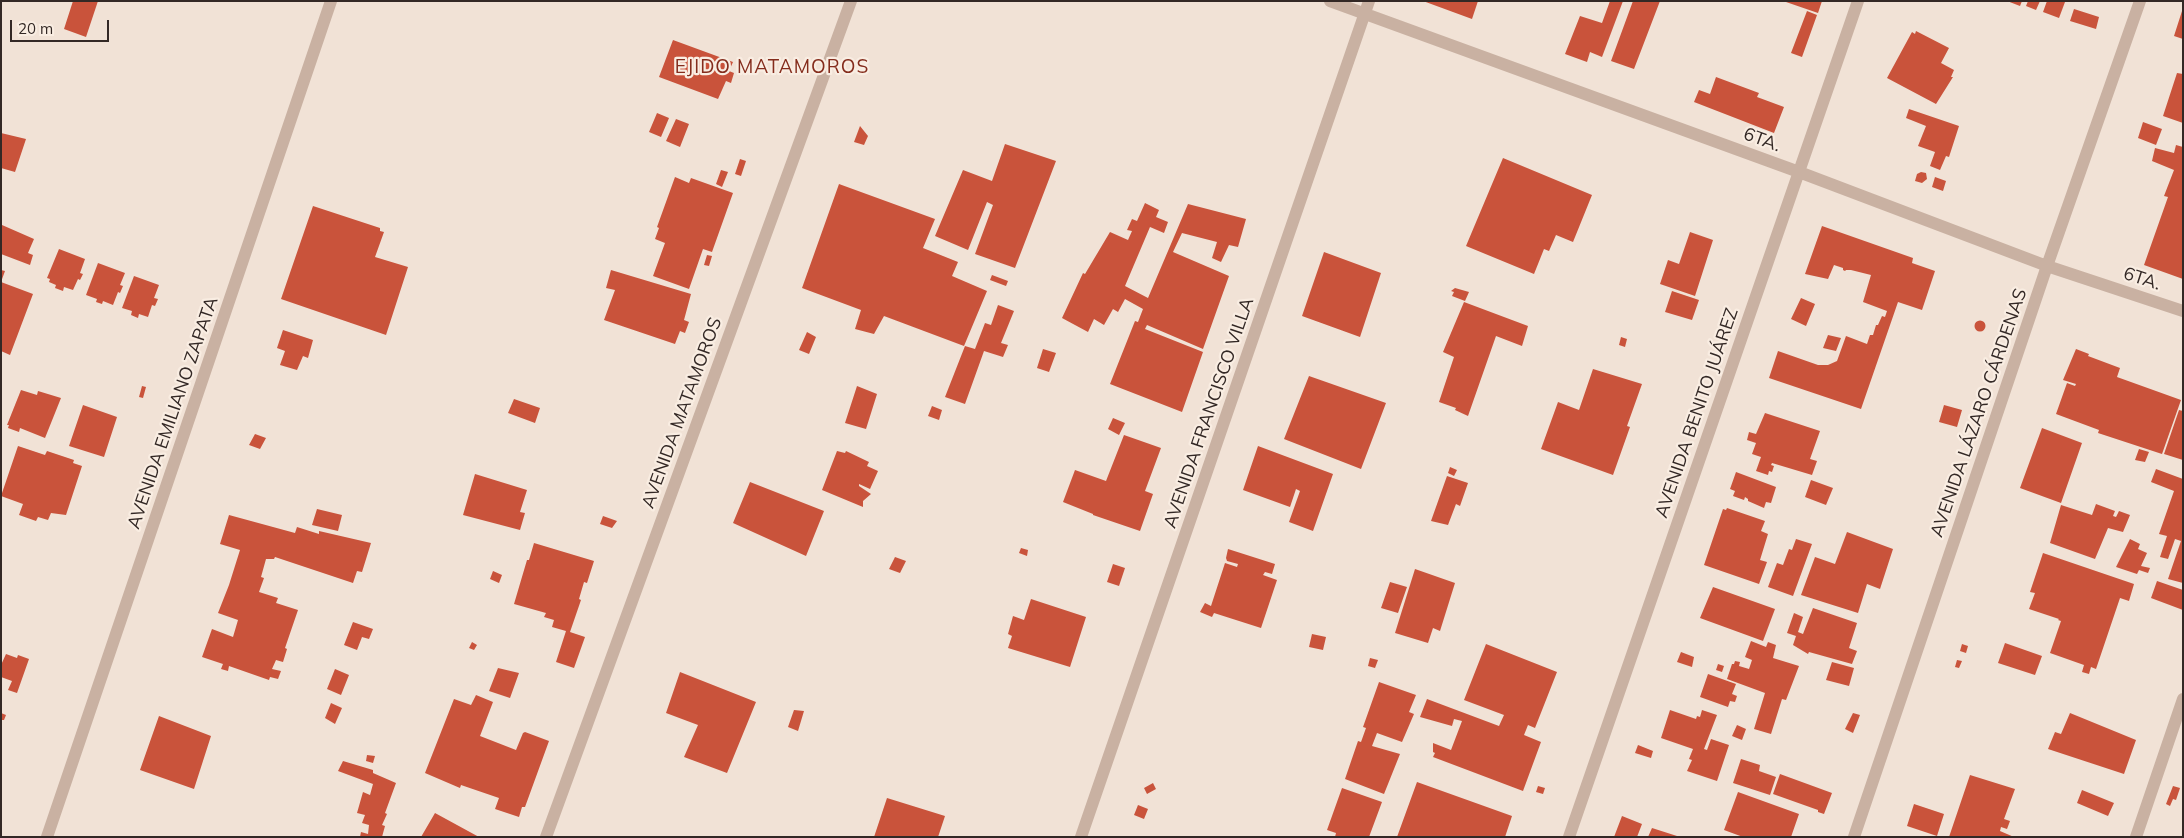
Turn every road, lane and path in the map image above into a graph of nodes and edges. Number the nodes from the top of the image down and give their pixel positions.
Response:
1 (332, 1) edge
2 (851, 1) edge
3 (1330, 1) edge
4 (1858, 1) edge
5 (2140, 1) edge
6 (1367, 7) edge
7 (1799, 172) junction
8 (2047, 266) junction
9 (2183, 311) edge
10 (2183, 699) edge
11 (47, 837) edge
12 (546, 837) edge
13 (1082, 837) edge
14 (1569, 837) edge
15 (1854, 837) edge
16 (2136, 837) edge

1 - 11 street, AVENIDA EMILIANO ZAPATA
2 - 12 street, AVENIDA MATAMOROS
3 - 6 street, 6TA.
4 - 7 street, AVENIDA BENITO JUÁREZ
5 - 8 street, AVENIDA LÁZARO CÁRDENAS
6 - 7 street, 6TA.
6 - 13 street, AVENIDA FRANCISCO VILLA
7 - 8 street, 6TA.
7 - 14 street, AVENIDA BENITO JUÁREZ
8 - 9 street, 6TA.
8 - 15 street, AVENIDA LÁZARO CÁRDENAS
10 - 16 street

